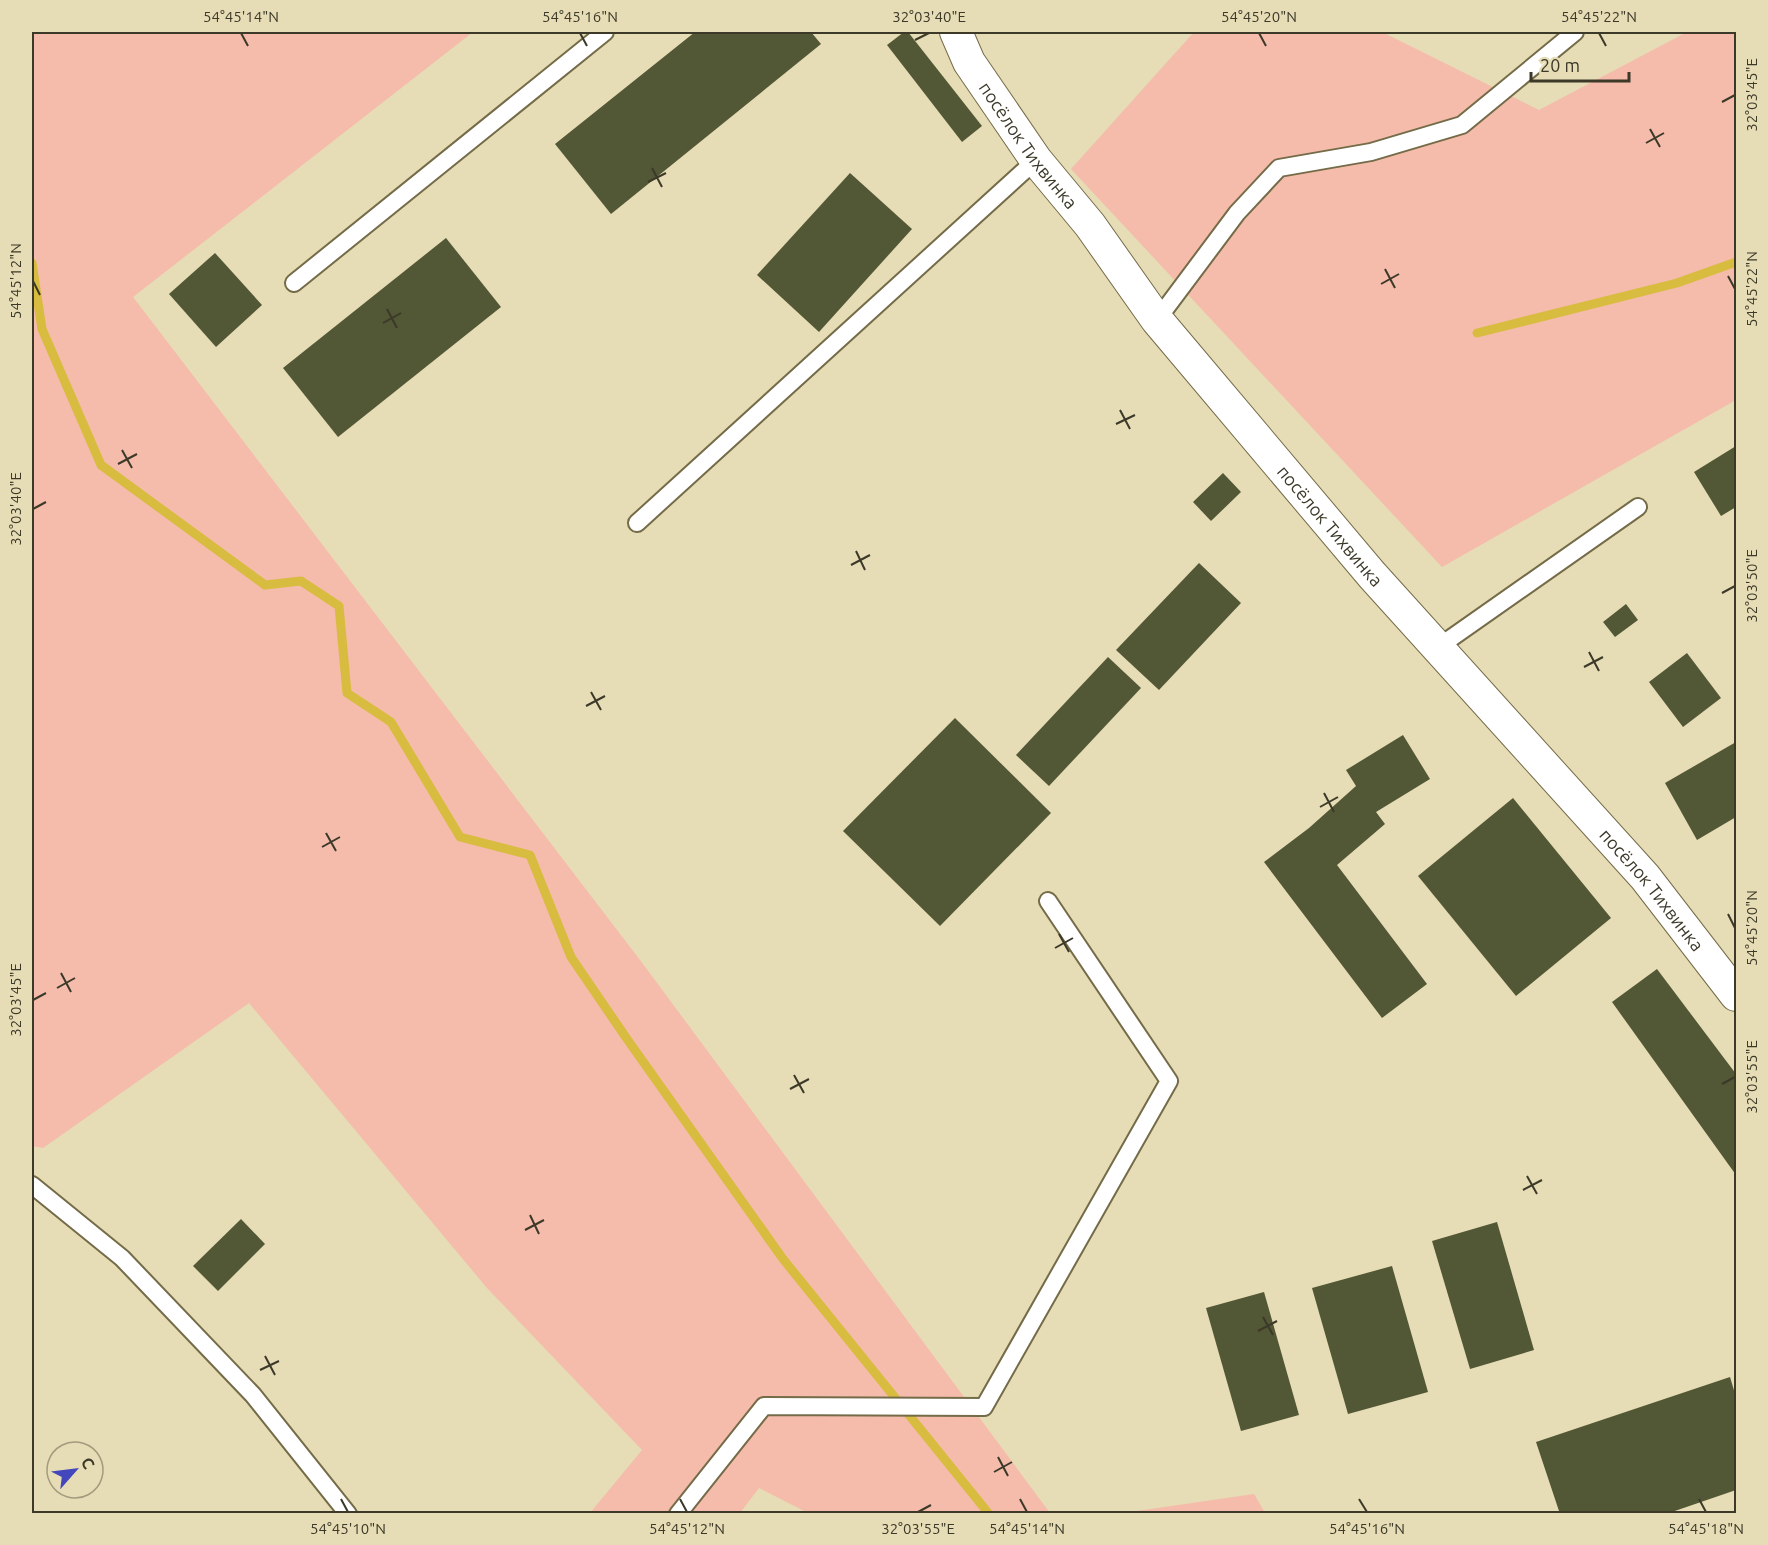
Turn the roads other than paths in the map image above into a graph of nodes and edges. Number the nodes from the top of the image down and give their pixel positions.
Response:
1 (605, 32) edge
2 (956, 32) edge
3 (1575, 32) edge
4 (1036, 160) junction
5 (294, 283) dead end
6 (1157, 320) junction
7 (1638, 507) dead end
8 (637, 523) dead end
9 (1437, 648) junction
10 (1048, 900) dead end
11 (1737, 995) edge
12 (32, 1185) edge
13 (348, 1514) edge
14 (678, 1514) edge

1 - 5 lane
2 - 4 street, посёлок Тихвинка
3 - 6 lane
4 - 6 street, посёлок Тихвинка
4 - 8 lane
6 - 9 street, посёлок Тихвинка
7 - 9 lane
9 - 11 street, посёлок Тихвинка
10 - 14 lane
12 - 13 lane

